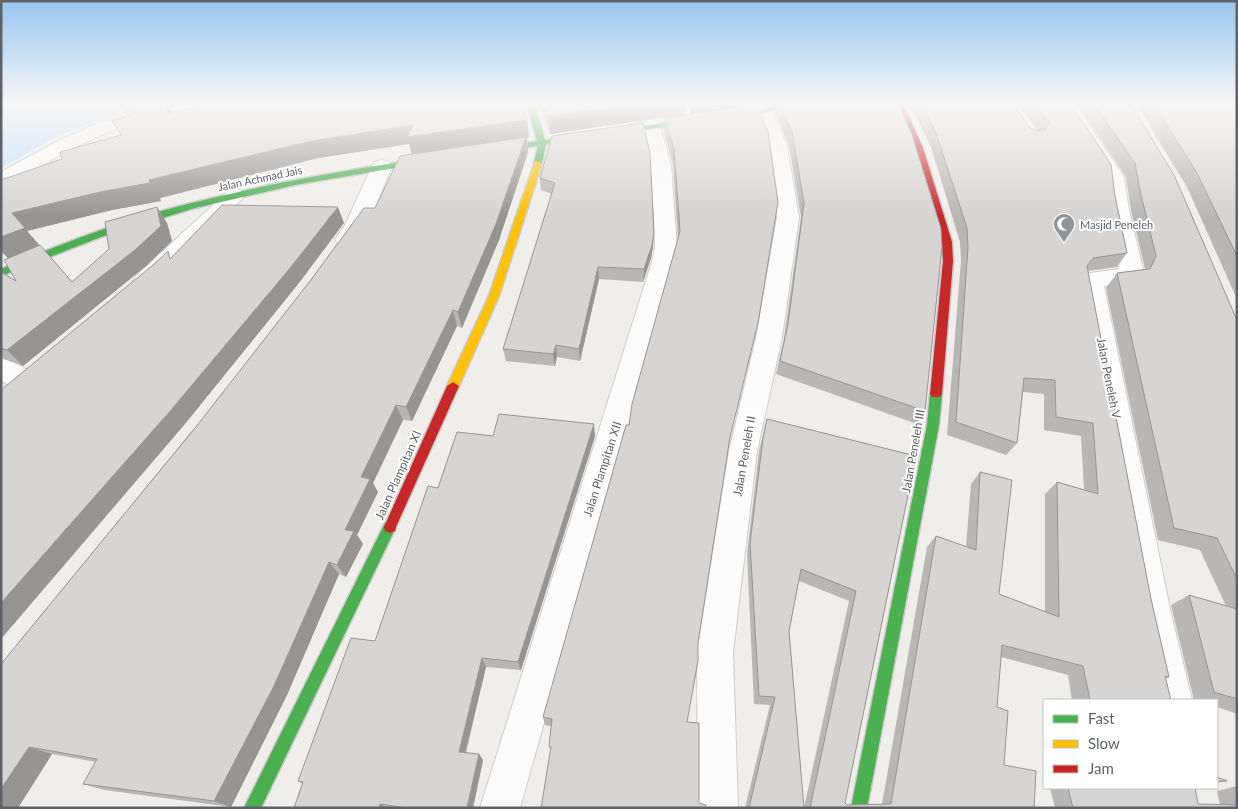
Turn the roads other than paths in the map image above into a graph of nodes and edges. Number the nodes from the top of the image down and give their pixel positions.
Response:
1 (75, 141) edge
2 (556, 141) edge
3 (655, 141) edge
4 (775, 141) edge
5 (916, 141) edge
6 (1090, 141) edge
7 (542, 143) junction
8 (476, 152) edge
9 (448, 157) edge
10 (382, 166) junction
11 (1, 180) edge
12 (235, 195) junction
13 (332, 259) edge
14 (1, 273) edge
15 (126, 297) edge
16 (1, 368) edge
17 (24, 382) edge
18 (1174, 699) edge
19 (252, 808) edge
20 (500, 808) edge
21 (718, 808) edge
22 (859, 808) edge

1 - 11 street
2 - 7 street
3 - 20 street, Jalan Plampitan XII
4 - 21 street, Jalan Peneleh II
5 - 22 street, Jalan Peneleh III
6 - 18 street, Jalan Peneleh V
7 - 8 street
7 - 19 street, Jalan Plampitan XI
9 - 10 street, Jalan Achmad Jais
10 - 12 street, Jalan Achmad Jais
10 - 13 street
12 - 14 street, Jalan Achmad Jais
12 - 15 street
16 - 17 street

